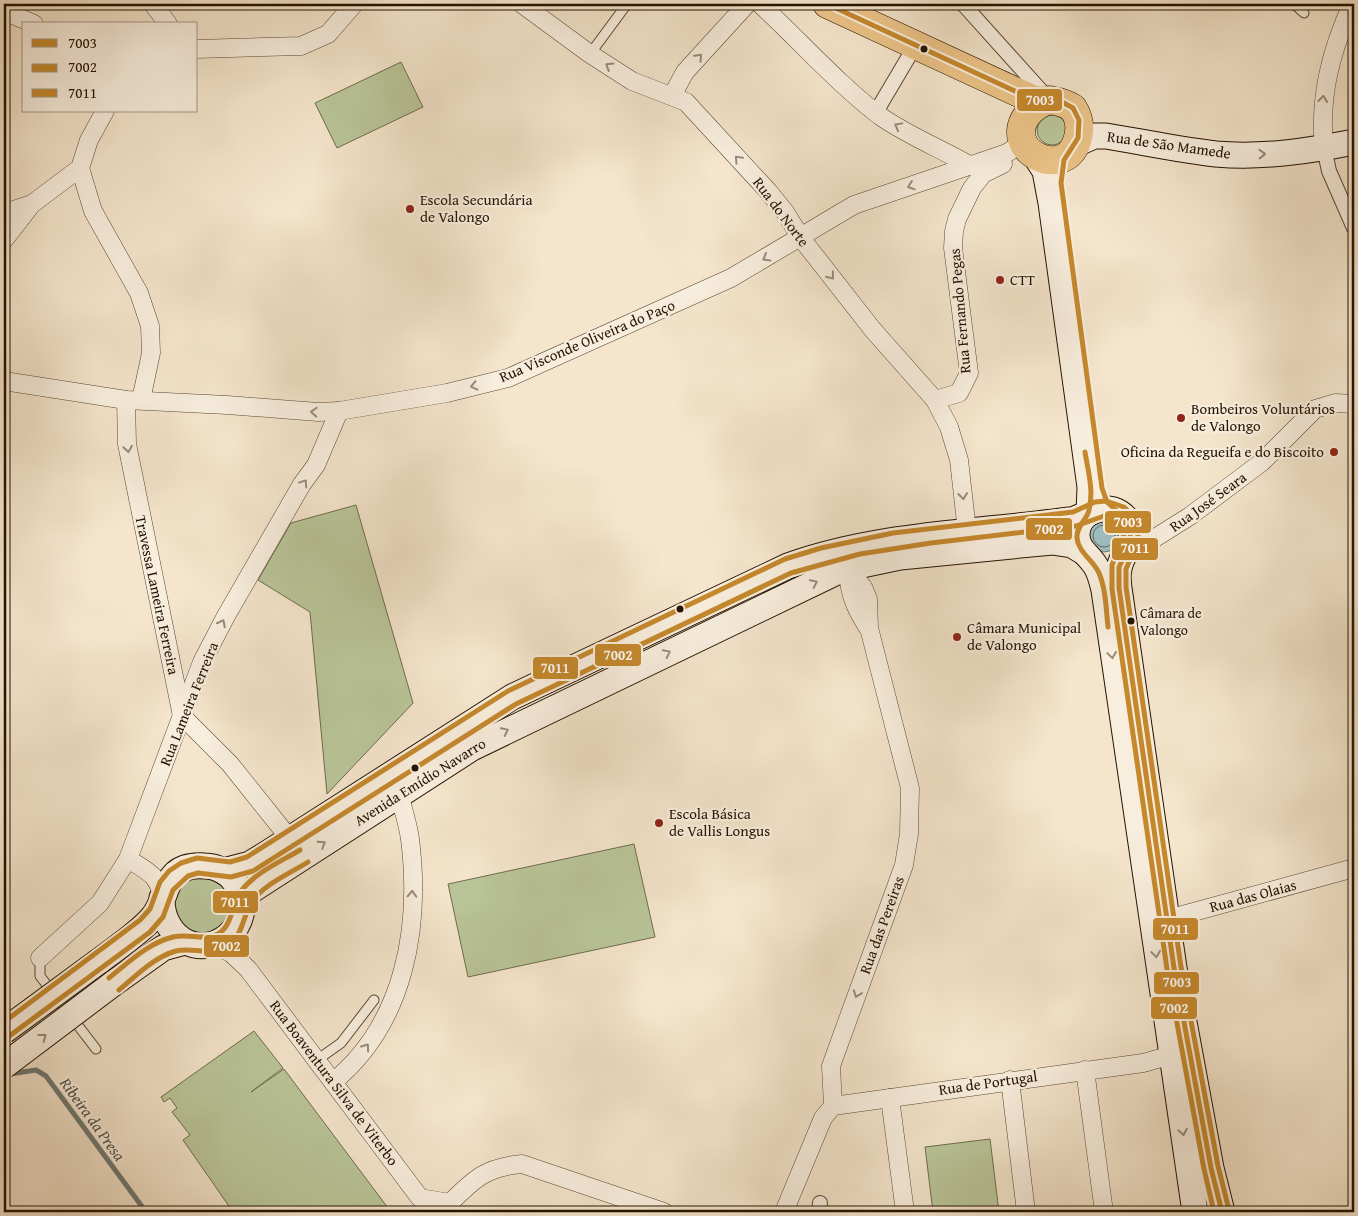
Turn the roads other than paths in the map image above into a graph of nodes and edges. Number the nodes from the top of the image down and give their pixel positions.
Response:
1 (154, 4) edge
2 (354, 4) edge
3 (522, 4) edge
4 (627, 4) edge
5 (747, 4) edge
6 (760, 4) edge
7 (827, 4) edge
8 (962, 4) edge
9 (1294, 4) edge
10 (1352, 4) edge
11 (4, 6) edge
12 (1304, 13) dead end
13 (29, 22) edge
14 (167, 22) edge
15 (915, 46) junction
16 (198, 49) edge
17 (590, 54) junction
18 (975, 69) junction
19 (672, 96) junction
20 (1053, 100) junction
21 (104, 112) edge
22 (876, 112) junction
23 (1354, 142) edge
24 (1324, 148) junction
25 (1044, 152) junction
26 (971, 166) junction
27 (80, 168) junction
28 (936, 179) junction
29 (1342, 199) junction
30 (964, 203) junction
31 (32, 204) junction
32 (1354, 205) edge
33 (4, 213) edge
34 (1354, 228) edge
35 (801, 238) junction
36 (4, 240) edge
37 (4, 381) edge
38 (959, 393) junction
39 (134, 400) junction
40 (935, 400) junction
41 (1354, 404) edge
42 (339, 412) junction
43 (960, 460) junction
44 (1114, 510) junction
45 (1089, 513) junction
46 (967, 531) junction
47 (1126, 551) junction
48 (1086, 555) junction
49 (844, 559) junction
50 (572, 667) junction
51 (584, 693) junction
52 (182, 716) junction
53 (399, 794) junction
54 (290, 839) junction
55 (128, 860) junction
56 (1354, 868) edge
57 (145, 870) junction
58 (223, 871) junction
59 (174, 876) junction
60 (162, 898) junction
61 (242, 904) junction
62 (1159, 922) junction
63 (234, 930) junction
64 (185, 942) junction
65 (212, 944) junction
66 (40, 958) joint
67 (248, 969) junction
68 (374, 1000) dead end
69 (1167, 1030) junction
70 (4, 1031) edge
71 (96, 1049) dead end
72 (1170, 1057) junction
73 (317, 1060) junction
74 (1143, 1063) junction
75 (4, 1066) edge
76 (1085, 1070) junction
77 (1010, 1080) junction
78 (333, 1082) junction
79 (890, 1098) junction
80 (1178, 1104) junction
81 (833, 1106) junction
82 (1201, 1114) junction
83 (1221, 1205) edge
84 (1194, 1208) edge
85 (664, 1212) edge
86 (784, 1212) edge
87 (906, 1212) edge
88 (1026, 1212) edge
89 (1104, 1212) edge

1 - 14 street
2 - 16 street
3 - 17 street, Rua do Norte
4 - 17 lane
19 -> 5 street
6 - 22 street
7 - 15 main road
8 - 20 street
9 - 12 lane
24 -> 10 street
11 - 13 street
15 - 18 main road
15 - 22 street
19 -> 17 street, Rua do Norte
18 - 20 main road
18 - 25 main road
35 -> 19 street, Rua do Norte
20 - 25 main road
20 - 25 main road
21 - 27 street
26 -> 22 street
23 - 24 main road, Rua de São Mamede
25 -> 24 main road, Rua de São Mamede
24 - 29 street
25 - 26 street, Rua Visconde Oliveira do Paço
25 - 30 street
25 - 44 main road
25 - 45 main road
26 - 28 street, Rua Visconde Oliveira do Paço
27 - 31 street
27 - 39 street, Travessa Lameira Ferreira
28 - 30 street
28 -> 35 street, Rua Visconde Oliveira do Paço
29 - 32 street
29 - 34 street
30 - 38 street, Rua Fernando Pegas
31 - 33 street
31 - 36 street
35 -> 40 street, Rua do Norte
35 -> 42 street, Rua Visconde Oliveira do Paço
37 - 39 street, Rua Visconde Oliveira do Paço
38 - 40 street, Rua Fernando Pegas
38 - 43 street, Rua do Norte
42 -> 39 street, Rua Visconde Oliveira do Paço
39 -> 52 street, Travessa Lameira Ferreira
40 - 43 street, Rua do Norte
41 - 47 street, Rua José Seara
52 -> 42 street, Rua Lameira Ferreira
43 -> 46 street, Rua do Norte
44 - 45 main road
44 - 47 main road
45 - 46 main road, Avenida Emídio Navarro
45 - 48 main road
46 - 49 main road, Avenida Emídio Navarro
47 - 48 main road
47 - 62 main road
48 - 49 main road, Avenida Emídio Navarro
48 -> 62 main road
49 - 50 main road, Avenida Emídio Navarro
51 -> 49 main road, Avenida Emídio Navarro
49 -> 81 street, Rua das Pereiras
50 - 51 main road
50 - 54 main road, Avenida Emídio Navarro
53 -> 51 main road, Avenida Emídio Navarro
52 - 54 street
52 - 55 street, Rua Lameira Ferreira
61 -> 53 main road, Avenida Emídio Navarro
78 -> 53 street
54 - 58 main road, Avenida Emídio Navarro
55 - 57 street
55 - 66 street, Rua Lameira Ferreira
56 - 62 street, Rua das Olaias
57 - 59 street
57 - 60 street
58 - 59 main road, Avenida Emídio Navarro
58 - 61 main road
59 - 60 main road
60 - 64 main road
60 - 70 main road, bridge
61 - 63 main road, Avenida Emídio Navarro
62 -> 69 main road
62 - 82 main road
63 - 65 main road
63 - 67 street, Rua Boaventura Silva de Viterbo
64 - 65 main road
75 -> 64 main road, bridge
65 - 67 street, Rua Boaventura Silva de Viterbo
66 - 71 lane
67 - 73 street, Rua Boaventura Silva de Viterbo
68 - 73 lane
69 - 72 main road
69 - 74 street
72 - 74 street, Rua de Portugal
72 - 80 main road
72 - 82 street
73 - 78 street, Rua Boaventura Silva de Viterbo
74 - 76 street, Rua de Portugal
74 - 80 street
76 - 77 street, Rua de Portugal
76 - 89 street
77 - 79 street, Rua de Portugal
77 - 88 street
78 - 85 street, Rua Boaventura Silva de Viterbo
79 - 81 street, Rua de Portugal
79 - 87 street
80 -> 84 main road
81 - 86 street
82 - 83 main road
83 - 84 main road

